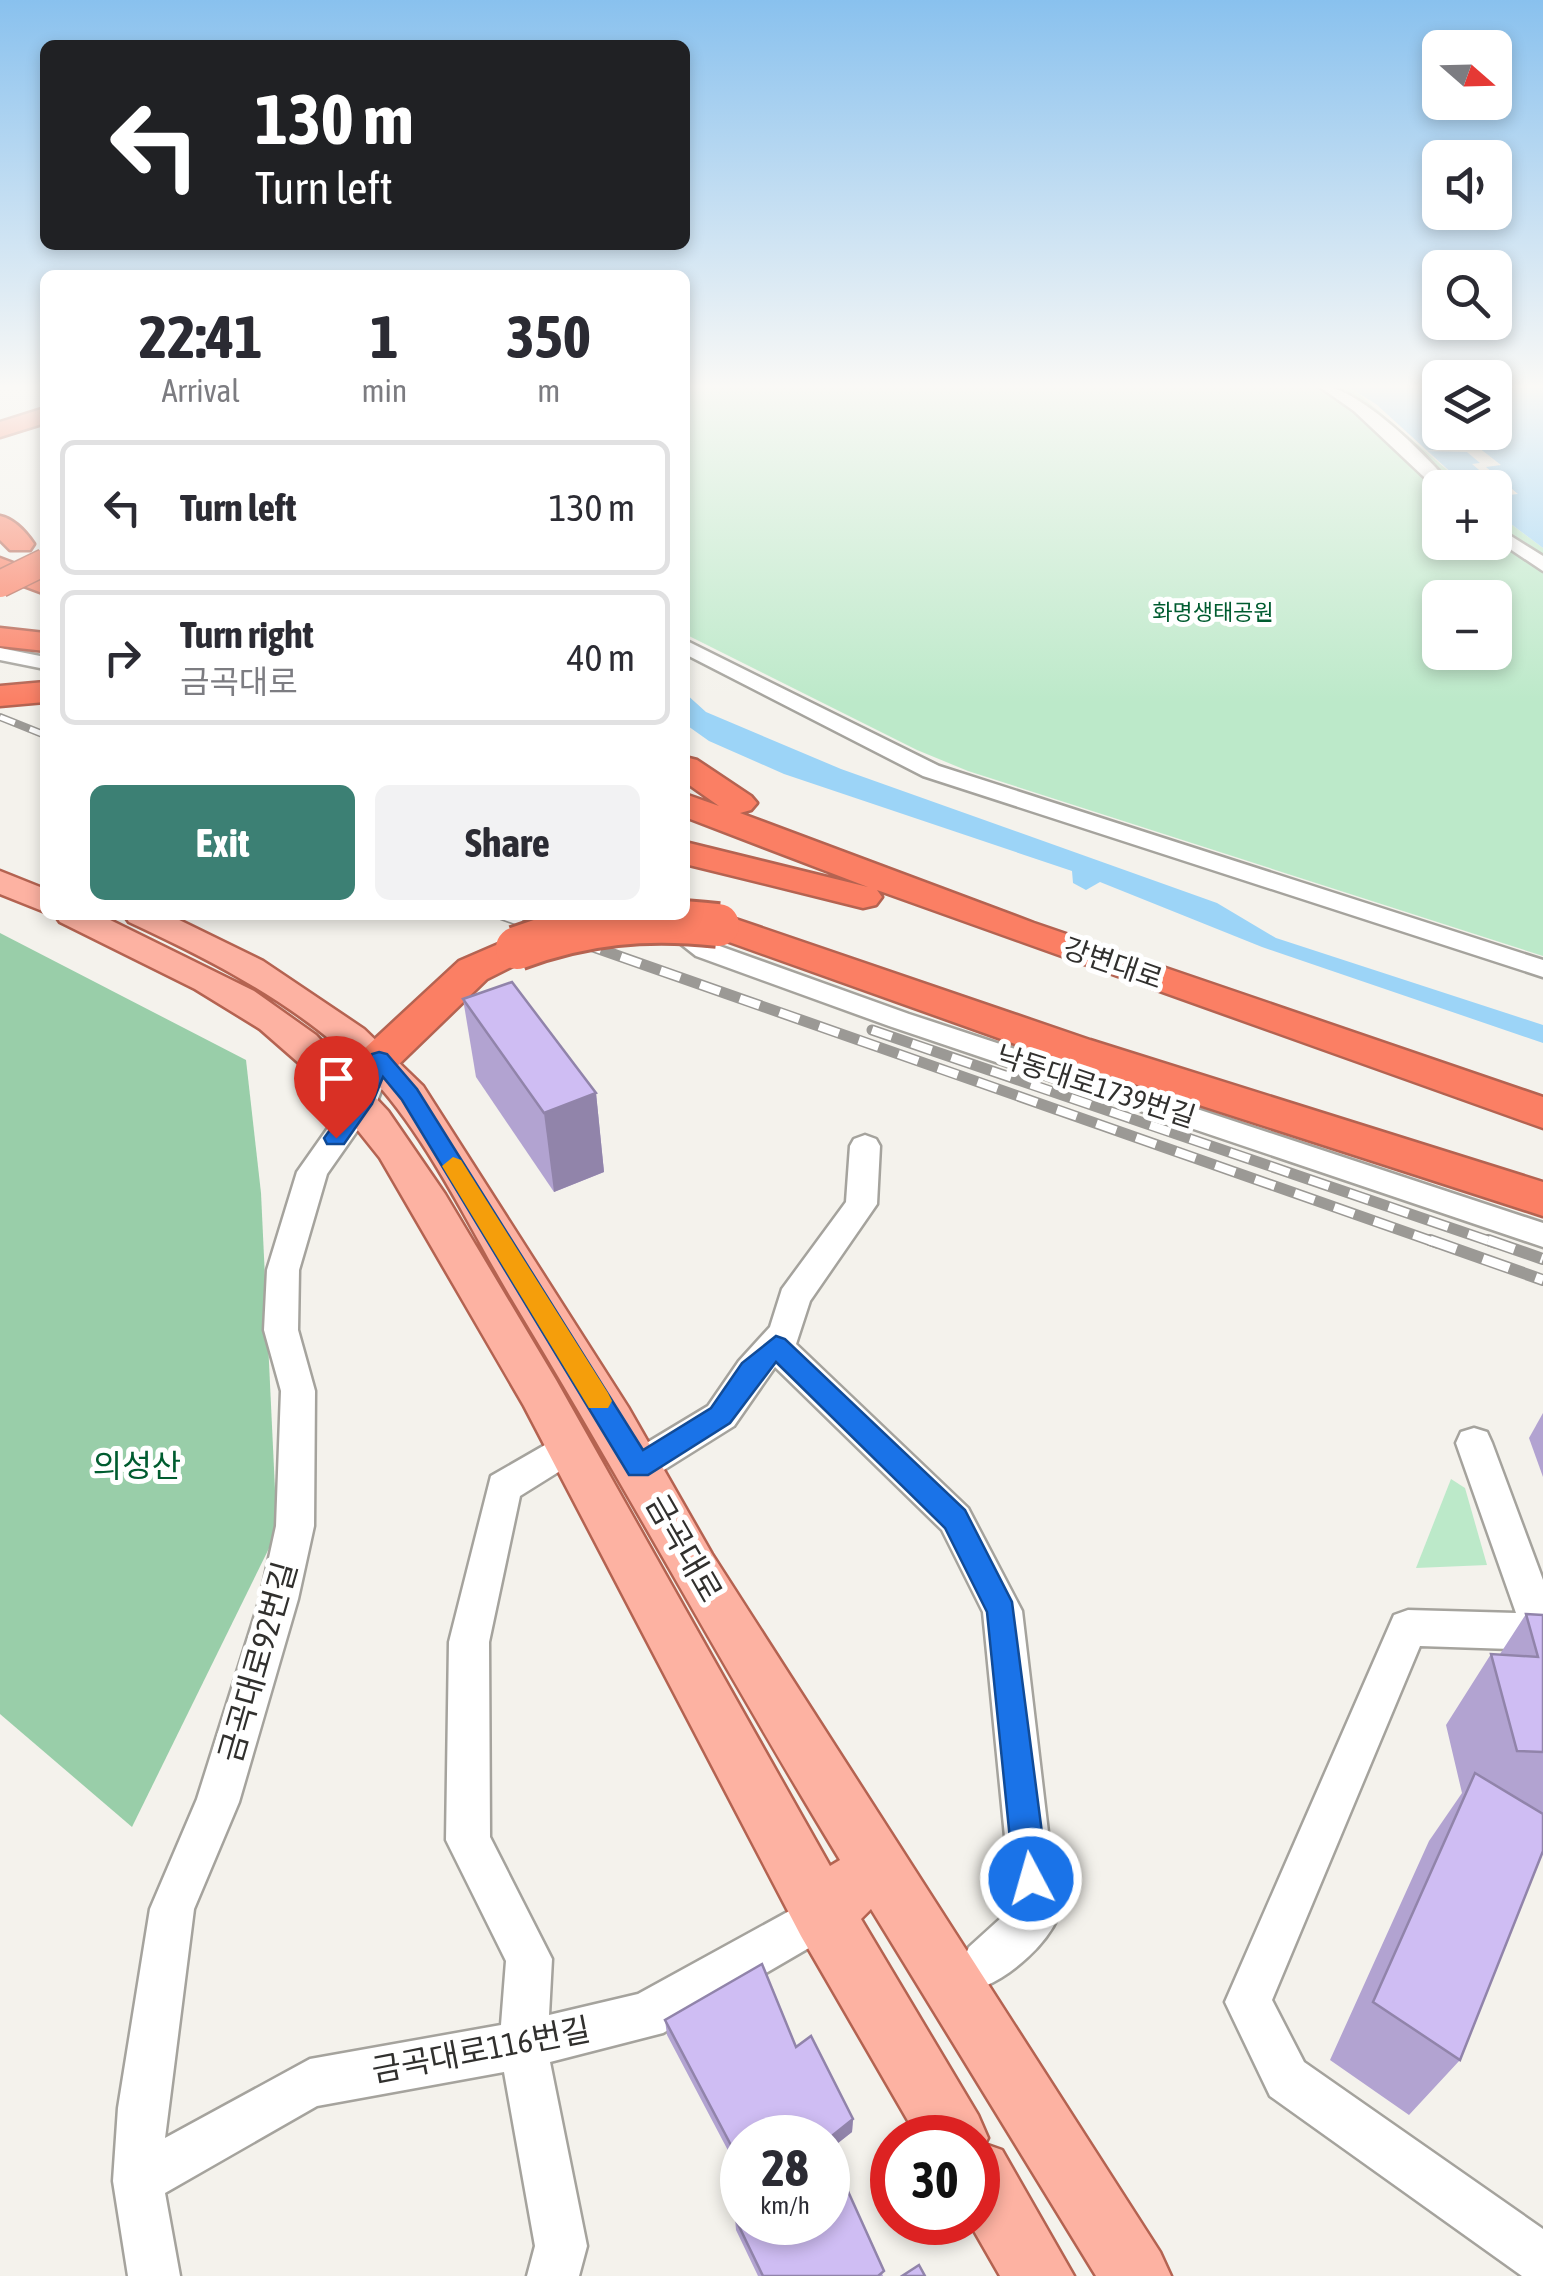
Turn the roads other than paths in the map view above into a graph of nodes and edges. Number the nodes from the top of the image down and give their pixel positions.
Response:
1 (1512, 543) edge
2 (16, 547) edge
3 (40, 564) edge
4 (1543, 565) edge
5 (40, 578) edge
6 (0, 584) edge
7 (0, 637) edge
8 (40, 641) edge
9 (690, 649) edge
10 (0, 654) edge
11 (40, 663) edge
12 (40, 692) edge
13 (0, 696) edge
14 (690, 771) edge
15 (690, 785) edge
16 (739, 803) junction
17 (690, 806) edge
18 (690, 829) edge
19 (0, 852) edge
20 (690, 855) edge
21 (846, 865) junction
22 (40, 870) edge
23 (0, 881) edge
24 (40, 900) edge
25 (82, 920) edge
26 (151, 920) edge
27 (610, 920) edge
28 (667, 920) edge
29 (672, 920) edge
30 (1020, 930) junction
31 (1543, 970) edge
32 (370, 1082) junction
33 (1543, 1083) edge
34 (1543, 1114) edge
35 (865, 1146) dead end
36 (1543, 1199) edge
37 (1543, 1235) edge
38 (776, 1346) junction
39 (1474, 1442) dead end
40 (571, 1445) junction
41 (638, 1467) junction
42 (1542, 1632) edge
43 (882, 1876) junction
44 (822, 1915) junction
45 (985, 1963) dead end
46 (523, 2044) junction
47 (942, 2115) edge
48 (138, 2181) junction
49 (1000, 2211) edge
50 (1543, 2260) edge
51 (154, 2276) edge
52 (553, 2276) edge
53 (1039, 2276) edge
54 (1136, 2276) edge

1 - 4 street
2 - 5 highway
3 - 6 highway, bridge
7 - 8 highway
9 - 31 street
10 - 11 street
12 - 13 highway
14 - 16 highway
15 - 16 highway, 강변대로
16 - 33 highway, 강변대로
17 - 21 highway, 강변대로
18 - 21 highway
19 - 22 main road
20 - 30 highway
21 - 30 highway, 강변대로
23 - 24 main road
25 - 32 main road, 금곡대로
26 - 32 main road, 금곡대로
27 - 32 highway, bridge
28 - 37 street, 낙동대로1739번길
29 - 36 highway, bridge
30 - 34 highway, 강변대로
32 - 40 main road, 금곡대로
32 - 41 main road, 금곡대로
32 - 48 street, 금곡대로92번길
35 - 38 street
38 - 41 street
38 - 45 street
39 - 42 street
40 - 44 main road, 금곡대로
40 - 46 street
41 - 43 main road, 금곡대로
42 - 50 street
43 - 44 main road
43 - 54 main road, 금곡대로
44 - 46 street, 금곡대로116번길
44 - 47 main road, 금곡대로
46 - 48 street, 금곡대로116번길
46 - 52 street
48 - 51 street, 금곡대로92번길
49 - 53 main road

